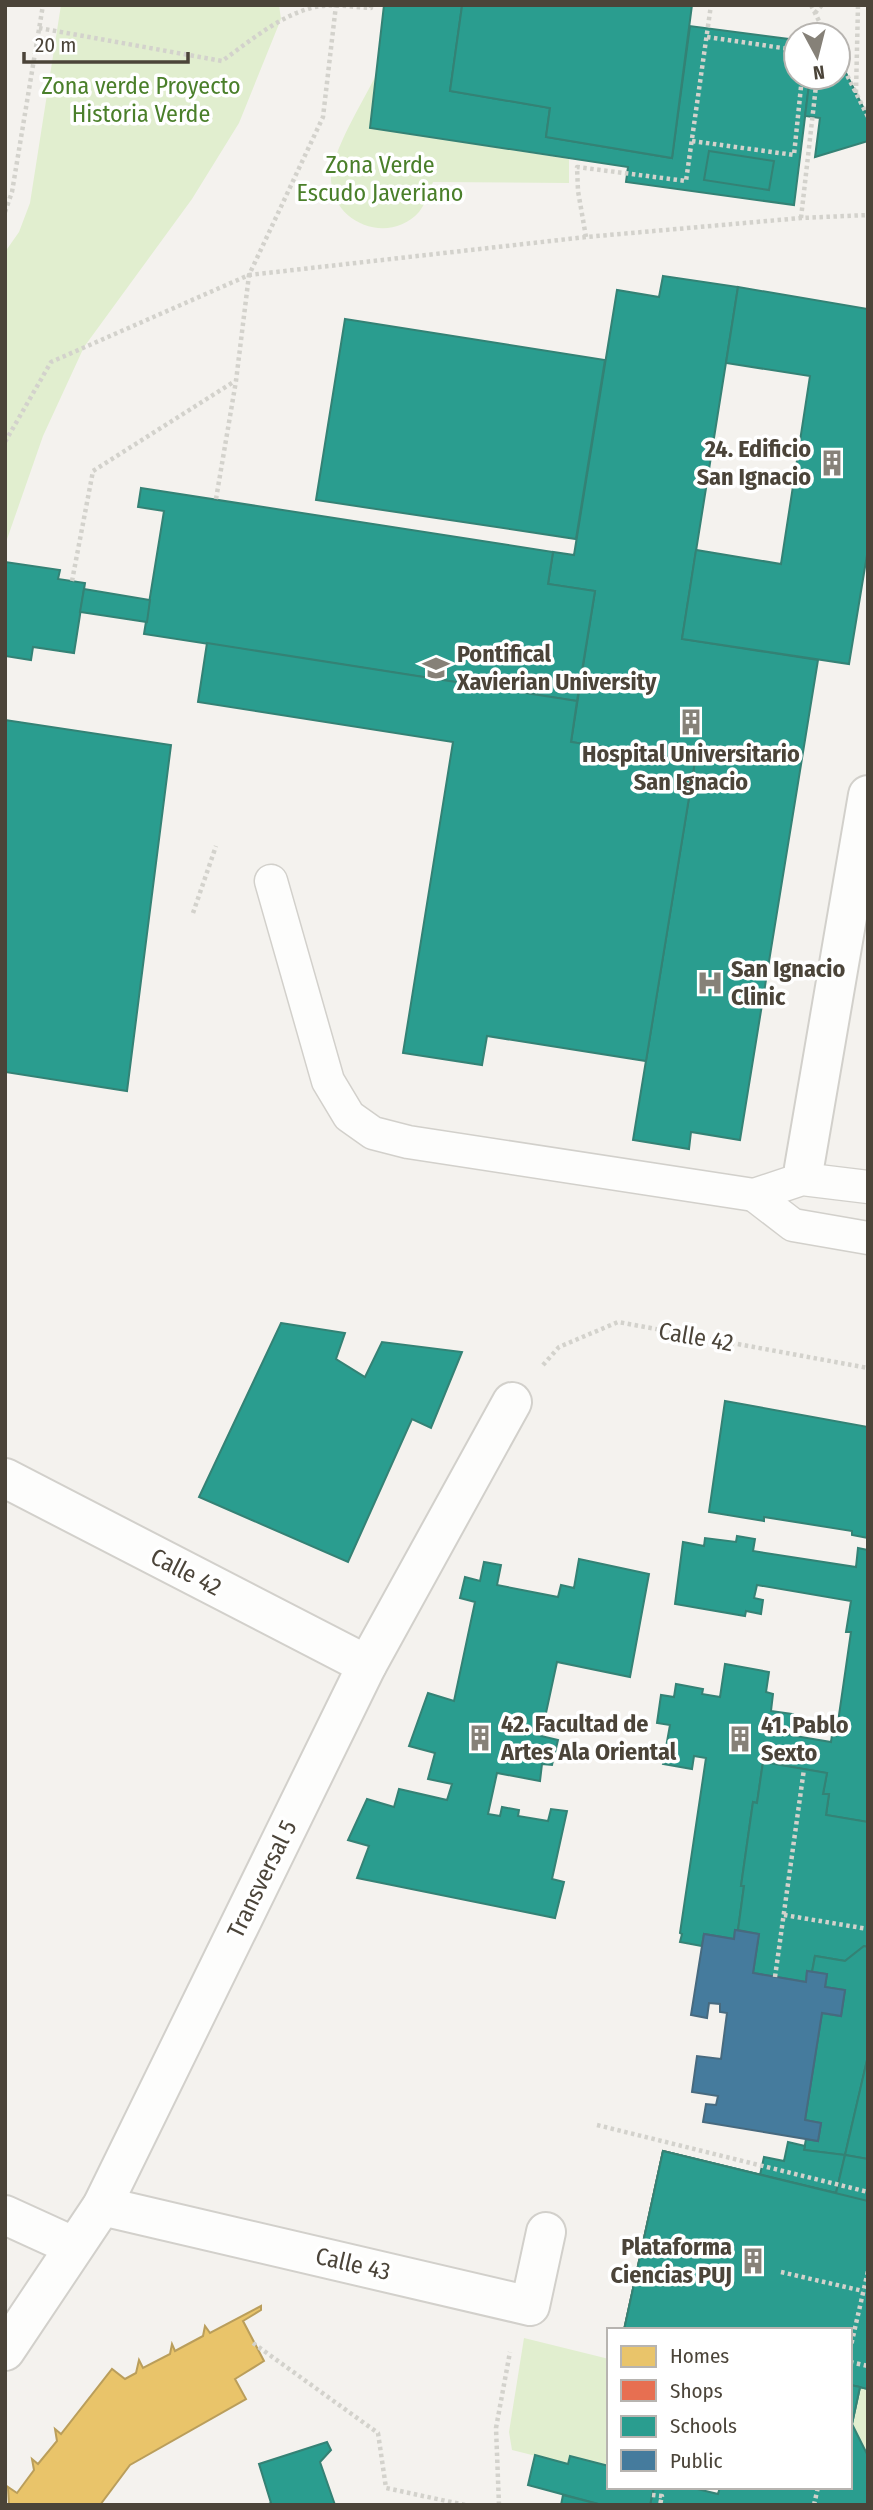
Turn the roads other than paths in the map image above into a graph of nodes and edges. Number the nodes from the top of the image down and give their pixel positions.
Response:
1 (868, 795) edge
2 (271, 881) dead end
3 (804, 1168) dead end
4 (868, 1187) edge
5 (754, 1195) junction
6 (868, 1238) edge
7 (512, 1402) road end
8 (5, 1478) edge
9 (367, 1665) junction
10 (102, 2206) junction
11 (5, 2215) edge
12 (546, 2232) dead end
13 (73, 2246) junction
14 (5, 2351) edge

1 - 3 street
2 - 5 lane
4 - 5 lane
5 - 6 lane
7 - 9 street, Transversal 5
8 - 9 street, Calle 42
9 - 10 street, Transversal 5
10 - 12 street, Calle 43
10 - 13 street, Transversal 5
11 - 13 street
13 - 14 street, Transversal 5

